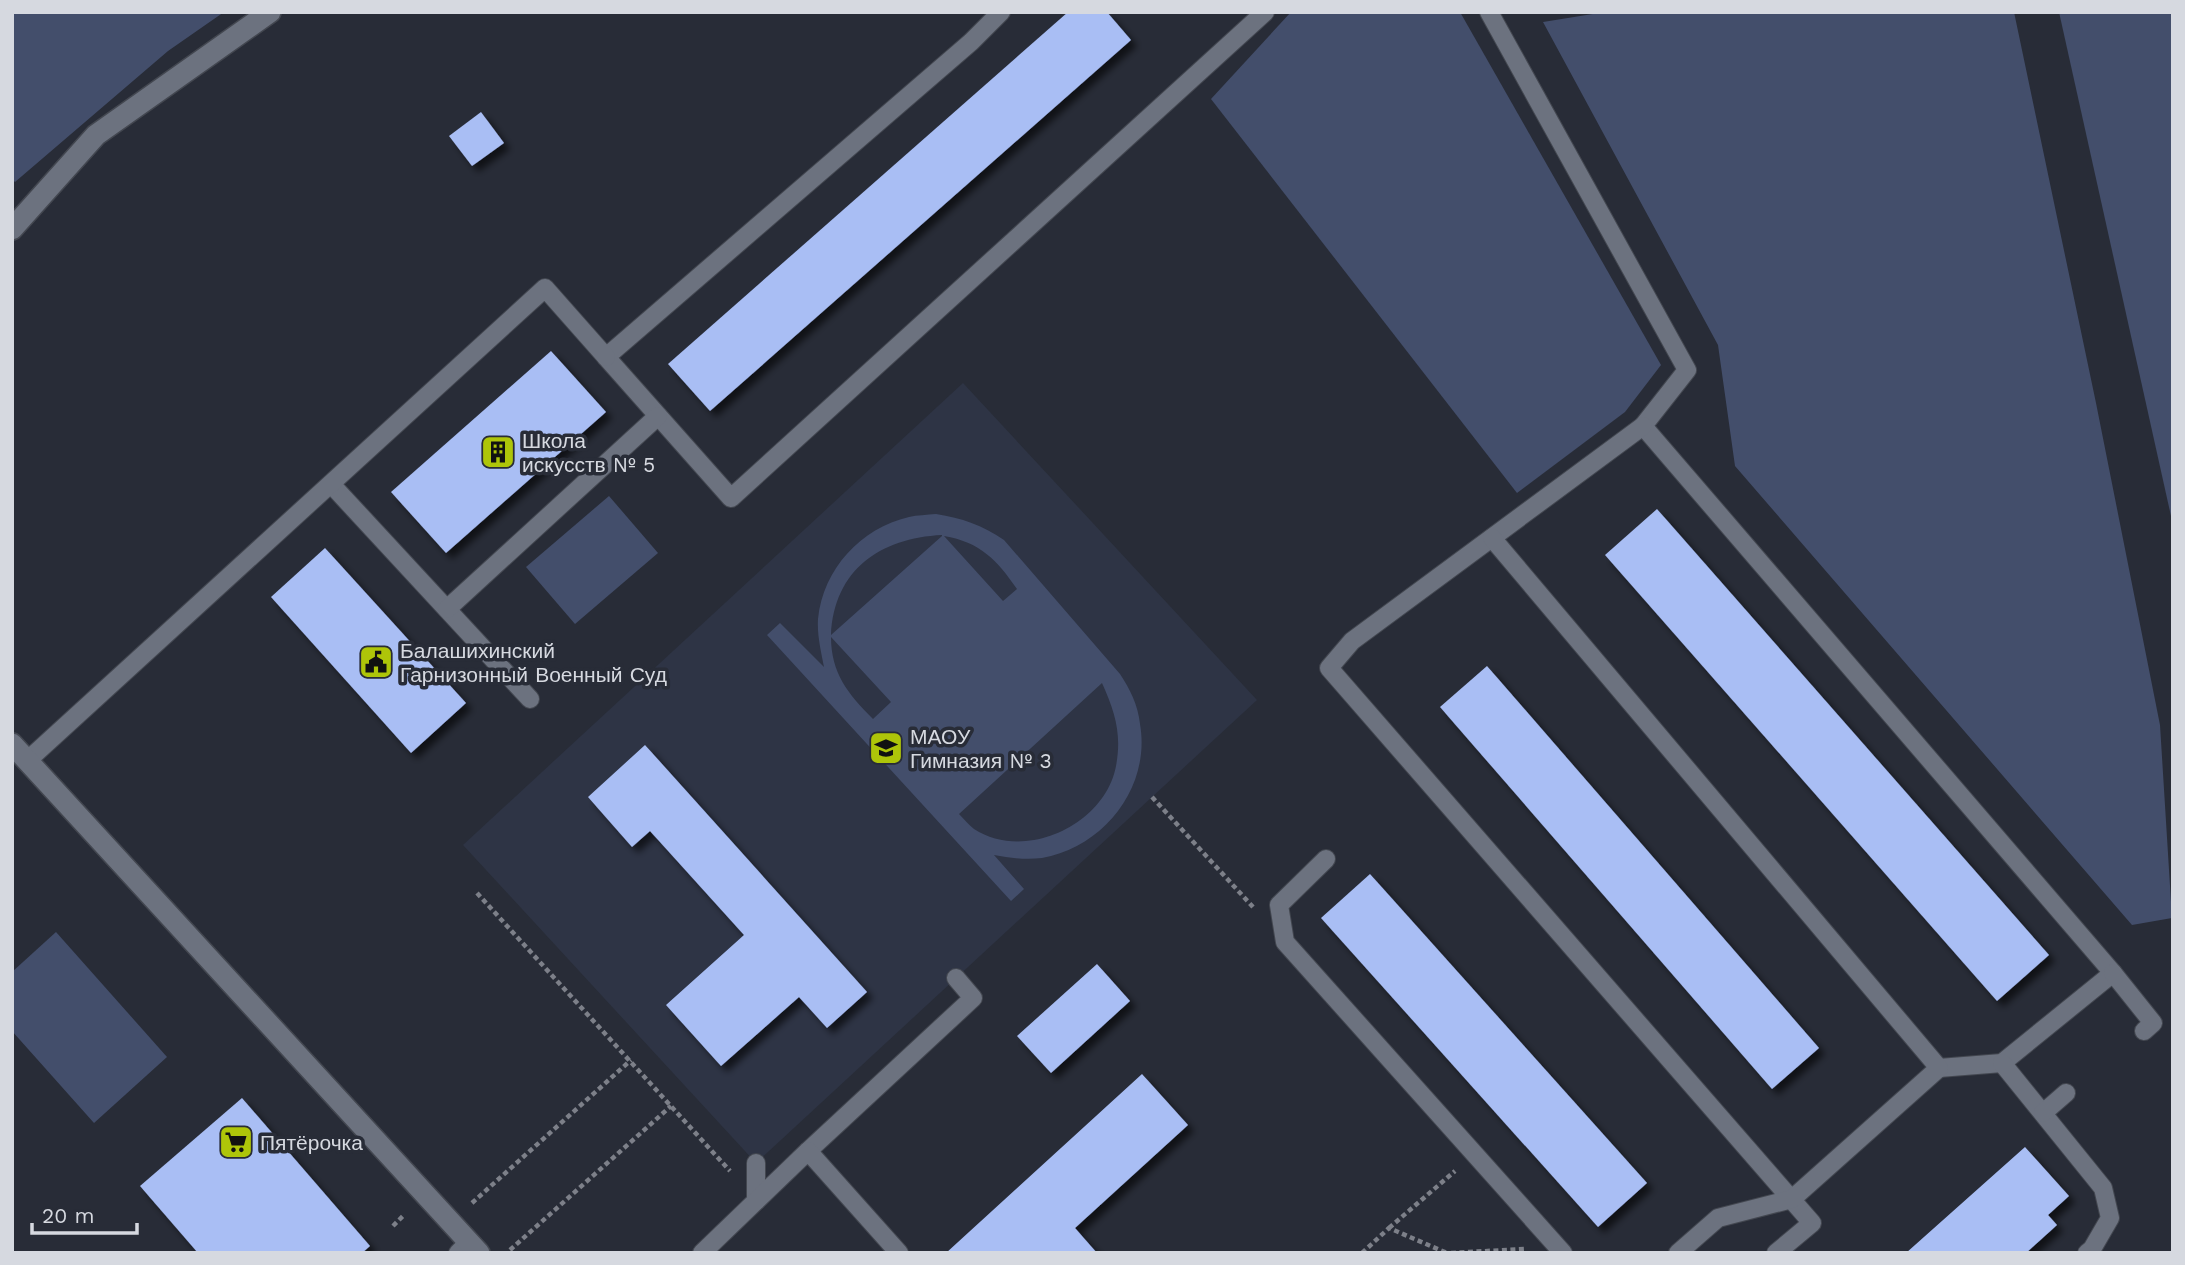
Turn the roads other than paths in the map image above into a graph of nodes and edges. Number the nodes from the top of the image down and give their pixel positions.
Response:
1 (270, 12) edge
2 (1001, 12) edge
3 (1265, 12) edge
4 (1489, 12) edge
5 (12, 229) edge
6 (606, 357) junction
7 (658, 416) junction
8 (1643, 426) junction
9 (331, 484) junction
10 (1492, 538) junction
11 (447, 609) junction
12 (530, 699) dead end
13 (12, 744) edge
14 (27, 761) junction
15 (1326, 859) dead end
16 (2113, 973) junction
17 (956, 978) dead end
18 (2144, 1031) dead end
19 (2002, 1063) junction
20 (1939, 1069) junction
21 (2066, 1093) dead end
22 (2043, 1113) junction
23 (808, 1151) junction
24 (756, 1163) dead end
25 (1792, 1199) junction
26 (756, 1201) junction
27 (468, 1249) edge
28 (1560, 1250) edge
29 (702, 1253) edge
30 (899, 1253) edge
31 (1678, 1253) edge
32 (1776, 1253) edge
33 (2087, 1253) edge

1 - 5 street
2 - 6 lane
3 - 7 lane
4 - 8 lane
6 - 7 lane
6 - 9 lane
7 - 11 lane
8 - 10 lane
8 - 16 lane
9 - 11 lane
9 - 14 lane
10 - 20 lane
10 - 25 lane
11 - 12 lane
13 - 14 street
14 - 27 street
15 - 28 lane
16 - 18 lane
16 - 19 lane
17 - 23 lane
19 - 20 lane
19 - 22 lane
20 - 25 lane
21 - 22 lane
22 - 33 lane
23 - 26 lane
23 - 30 lane
24 - 26 lane
25 - 31 lane
25 - 32 lane
26 - 29 lane

